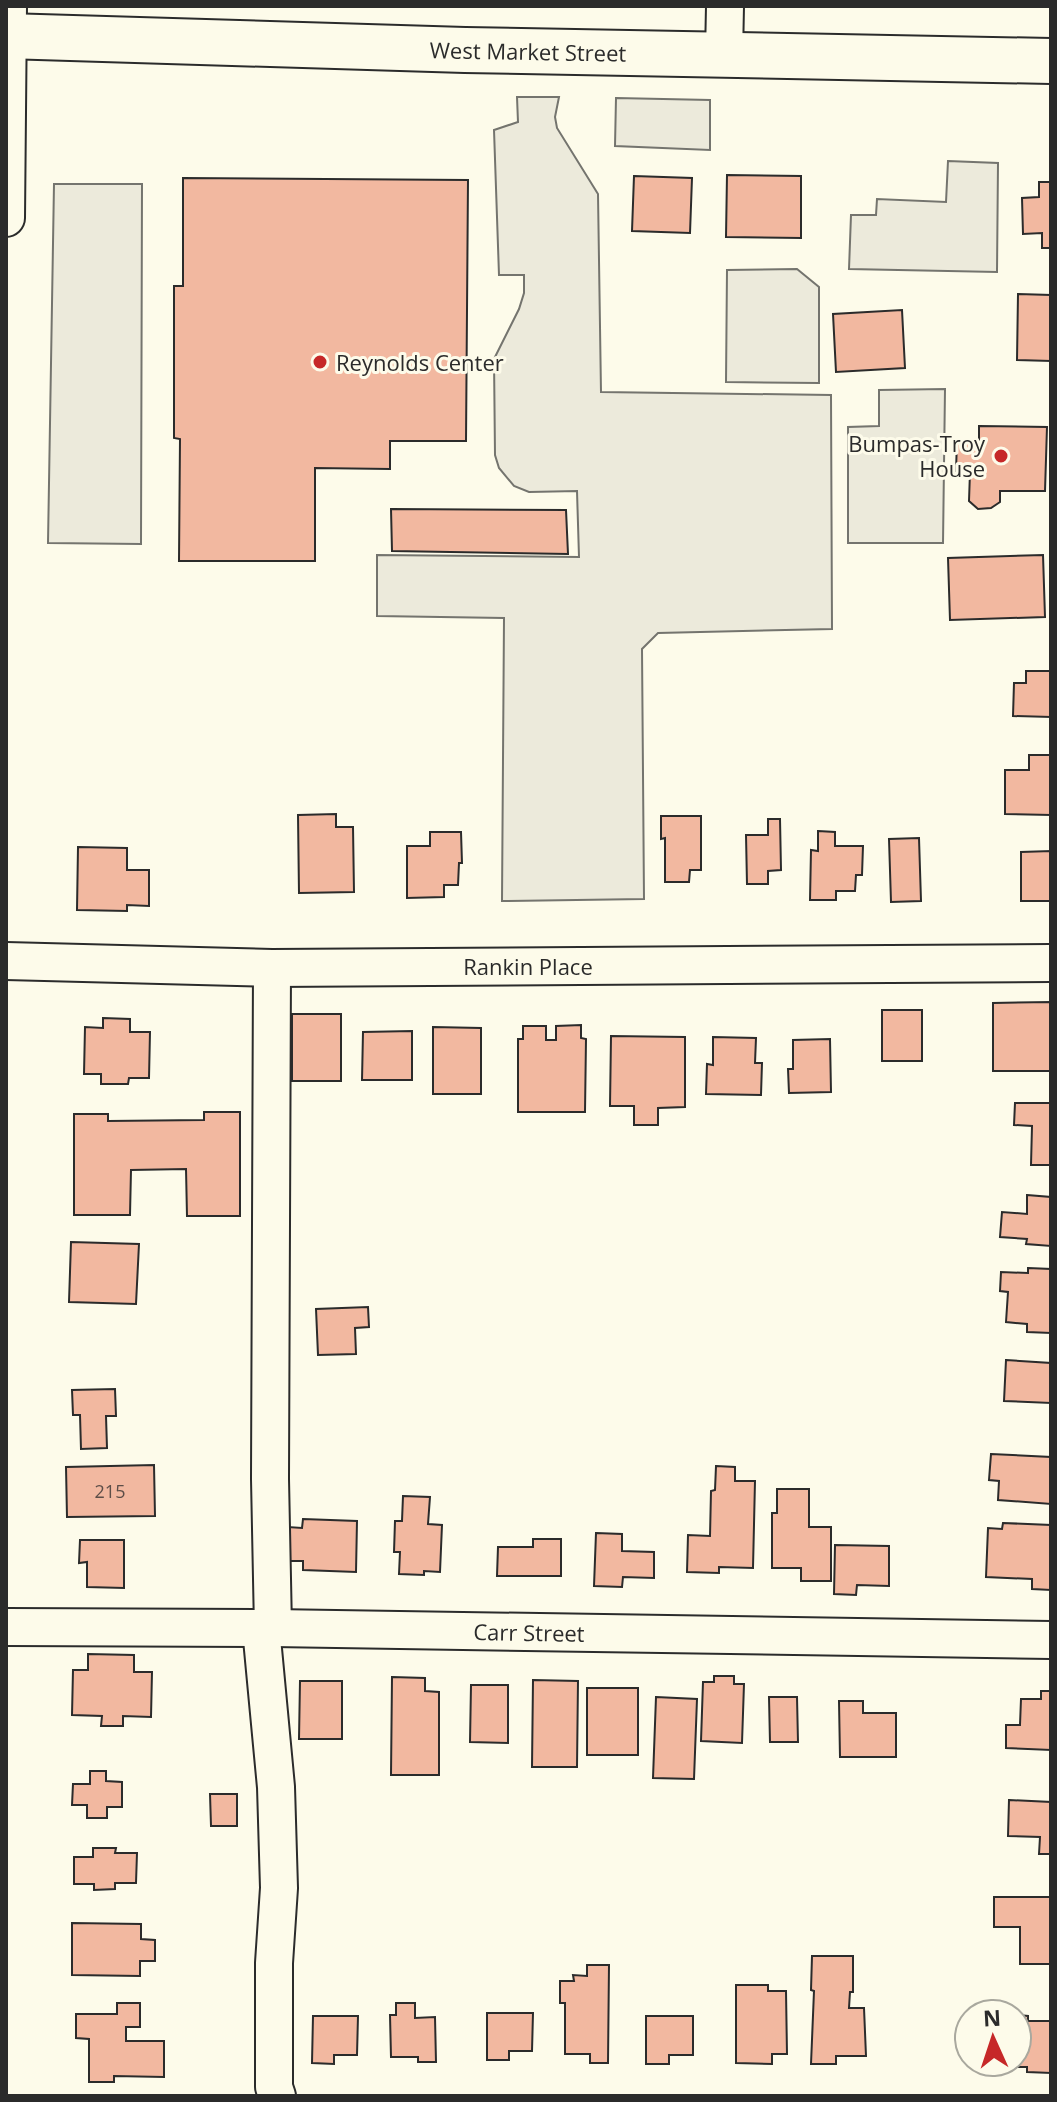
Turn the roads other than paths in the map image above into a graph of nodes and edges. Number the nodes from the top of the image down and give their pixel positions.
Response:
1 (725, 6) edge
2 (7, 26) edge
3 (724, 55) junction
4 (1051, 61) edge
5 (6, 218) edge
6 (6, 961) edge
7 (1051, 963) edge
8 (272, 968) junction
9 (6, 1627) edge
10 (267, 1628) junction
11 (1051, 1640) edge
12 (277, 2096) edge

1 - 3 street
2 - 3 main road, West Market Street
2 - 5 street
3 - 4 main road, West Market Street
6 - 8 street, Rankin Place
7 - 8 street, Rankin Place
8 - 10 street
9 - 10 street, Carr Street
10 - 11 street, Carr Street
10 - 12 street

